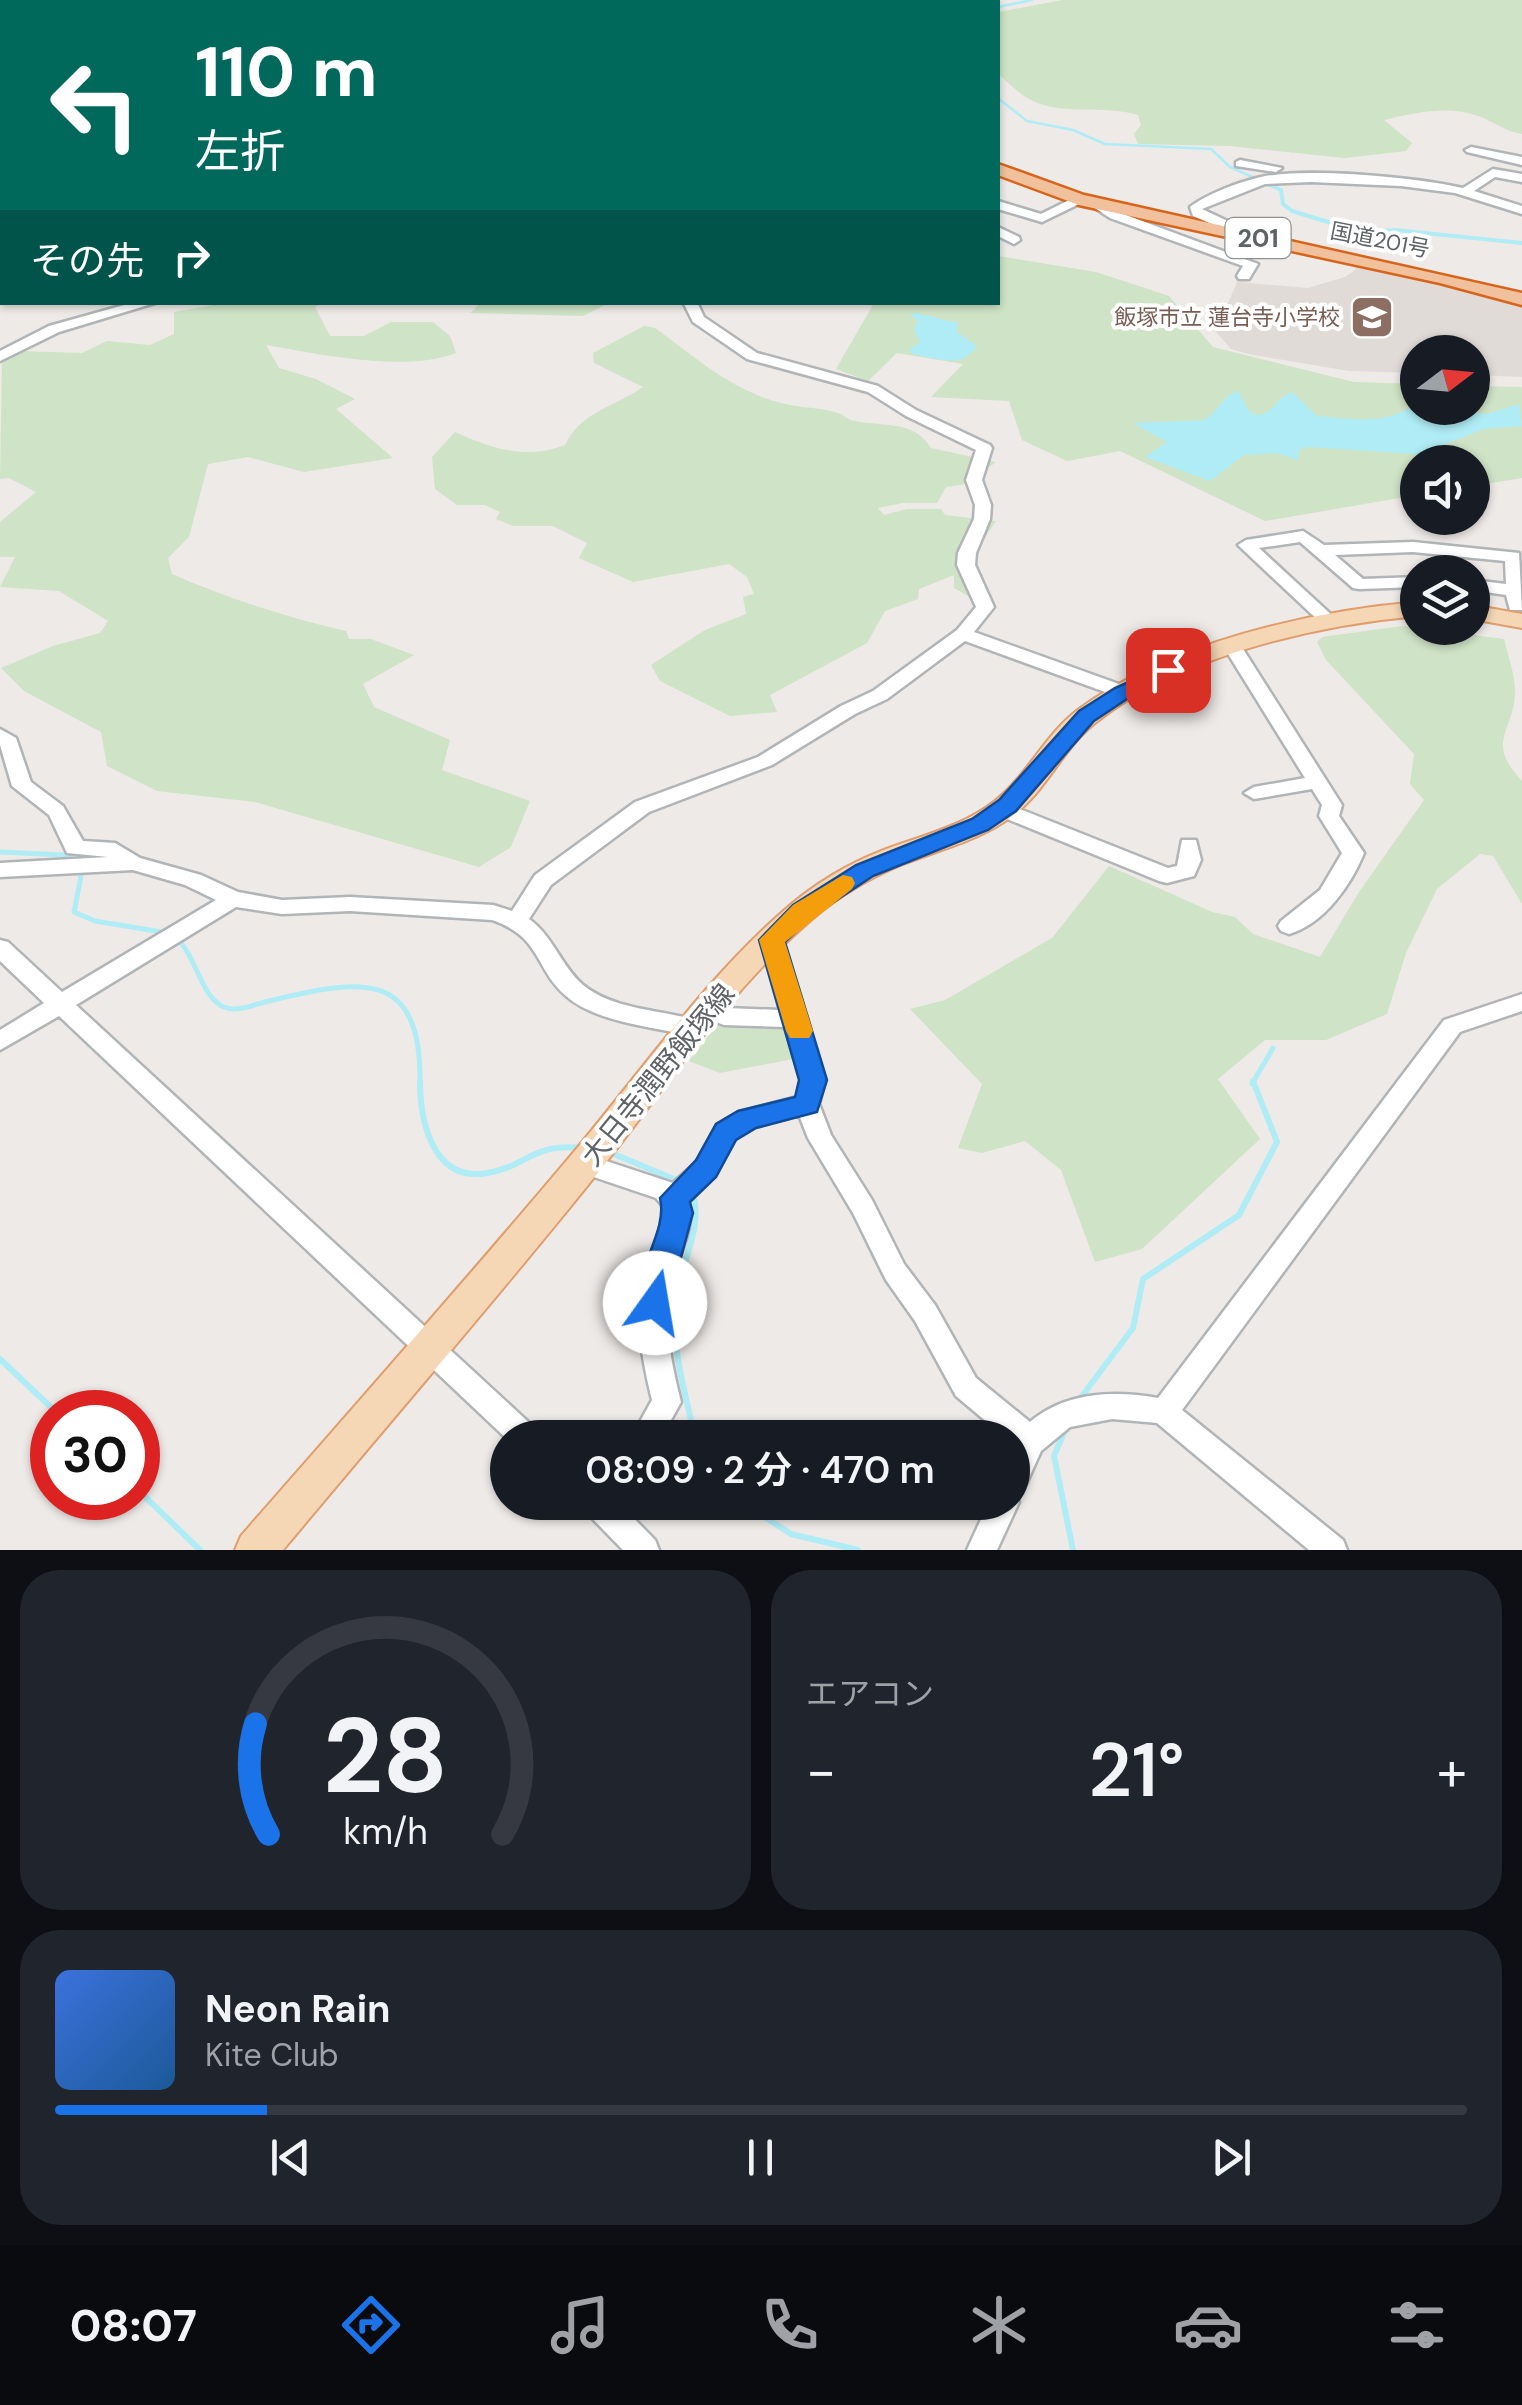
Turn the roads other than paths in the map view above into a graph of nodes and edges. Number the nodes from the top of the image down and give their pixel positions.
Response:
1 (790, 0) edge
2 (832, 0) edge
3 (1471, 150) dead end
4 (1486, 156) junction
5 (1522, 162) edge
6 (1240, 164) dead end
7 (1276, 168) junction
8 (1000, 170) edge
9 (1494, 173) junction
10 (1522, 178) edge
11 (1321, 179) junction
12 (1262, 180) junction
13 (1466, 192) junction
14 (1088, 201) junction
15 (1000, 206) edge
16 (1012, 210) junction
17 (1522, 210) edge
18 (1000, 213) edge
19 (1000, 232) edge
20 (1247, 236) junction
21 (1014, 240) dead end
22 (1244, 276) dead end
23 (1522, 299) edge
24 (96, 305) edge
25 (141, 305) edge
26 (691, 305) edge
27 (22, 337) junction
28 (0, 340) edge
29 (0, 357) edge
30 (1320, 550) junction
31 (1517, 553) edge
32 (1400, 583) edge
33 (1490, 592) edge
34 (1519, 603) edge
35 (1490, 609) edge
36 (1400, 610) edge
37 (1328, 619) junction
38 (964, 634) junction
39 (1234, 650) junction
40 (1123, 692) junction
41 (0, 735) edge
42 (1318, 782) junction
43 (1254, 793) dead end
44 (1002, 809) junction
45 (1188, 845) dead end
46 (133, 863) junction
47 (0, 870) edge
48 (233, 900) junction
49 (517, 922) junction
50 (1289, 926) dead end
51 (771, 940) junction
52 (0, 948) edge
53 (1522, 1002) edge
54 (62, 1005) junction
55 (700, 1018) junction
56 (796, 1019) junction
57 (0, 1042) edge
58 (807, 1104) junction
59 (585, 1164) junction
60 (674, 1198) junction
61 (428, 1348) junction
62 (1164, 1412) junction
63 (506, 1420) edge
64 (656, 1420) edge
65 (1032, 1441) junction
66 (1030, 1445) edge
67 (615, 1520) edge
68 (996, 1520) edge
69 (256, 1550) edge
70 (644, 1550) edge
71 (982, 1550) edge
72 (1332, 1550) edge

1 - 2 street
3 - 4 street
4 - 5 street
4 - 9 street
6 - 7 street
7 - 11 street
7 - 12 street
8 - 14 highway, 国道201号 / 201
9 - 10 street
9 - 13 street
11 - 12 street
11 - 13 street
12 - 20 street
13 - 17 street
14 - 16 street
14 - 20 highway, 国道201号 / 201
14 - 22 street
15 - 16 street
16 - 18 street
19 - 21 street
20 - 23 highway, 国道201号 / 201
24 - 27 street
25 - 27 street
26 - 38 street
27 - 28 street
27 - 29 street
30 - 31 street
30 - 32 street
30 - 37 street
31 - 34 street
33 - 34 street
34 - 35 main road
36 - 37 main road, 大日寺潤野飯塚線
37 - 39 main road, 大日寺潤野飯塚線
38 - 40 street
38 - 49 street
39 - 40 main road, 大日寺潤野飯塚線
39 - 42 street
40 - 44 main road, 大日寺潤野飯塚線
41 - 46 street
42 - 43 street
42 - 50 street
44 - 45 street
44 - 51 main road, 大日寺潤野飯塚線
46 - 47 street
46 - 48 street
48 - 49 street
48 - 54 street
49 - 55 street
51 - 55 main road, 大日寺潤野飯塚線
51 - 56 street
52 - 54 street
53 - 62 street
54 - 57 street
54 - 61 street
55 - 56 street
55 - 59 main road, 大日寺潤野飯塚線
56 - 58 street
58 - 60 street
58 - 65 street
59 - 60 street
59 - 61 main road, 大日寺潤野飯塚線
60 - 64 street
61 - 63 street
61 - 69 main road, 大日寺潤野飯塚線
62 - 65 street
62 - 72 street
65 - 66 street
67 - 70 street
68 - 71 street

